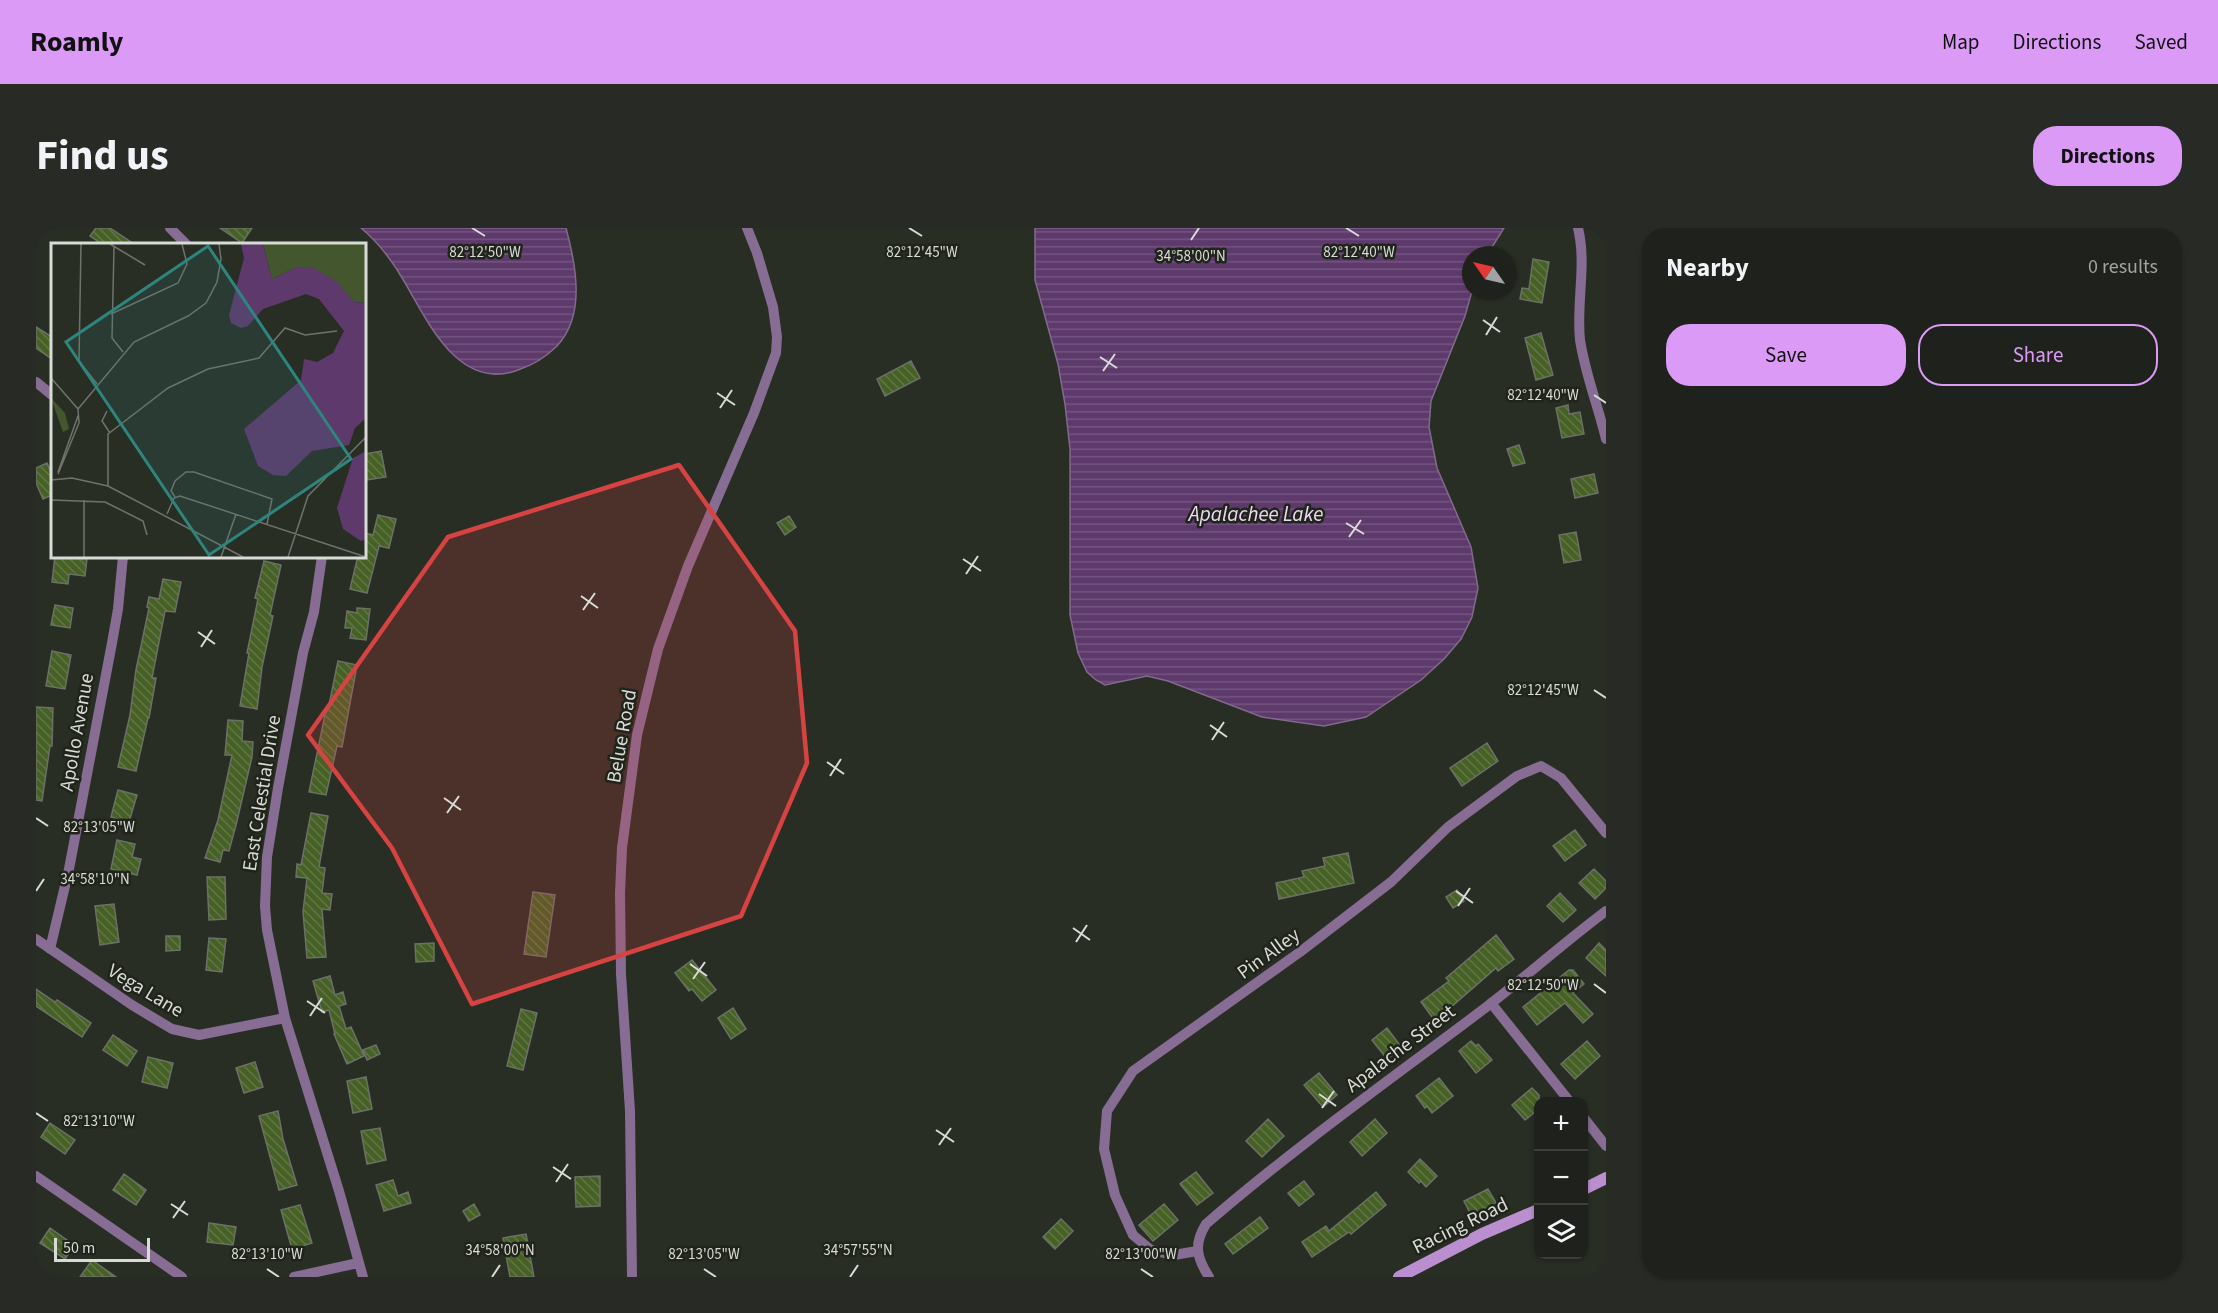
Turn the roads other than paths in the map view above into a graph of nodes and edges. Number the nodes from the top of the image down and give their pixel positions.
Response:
1 (170, 228) edge
2 (747, 228) edge
3 (1578, 228) edge
4 (185, 243) edge
5 (36, 382) edge
6 (51, 394) edge
7 (1606, 439) edge
8 (123, 558) edge
9 (322, 558) edge
10 (1606, 833) edge
11 (1606, 911) edge
12 (36, 939) edge
13 (50, 949) junction
14 (1491, 1003) junction
15 (285, 1018) junction
16 (1567, 1097) edge
17 (1588, 1123) edge
18 (1606, 1146) edge
19 (36, 1176) edge
20 (1606, 1178) edge
21 (1588, 1187) edge
22 (1534, 1212) edge
23 (1197, 1251) junction
24 (358, 1263) junction
25 (182, 1277) edge
26 (294, 1277) edge
27 (363, 1277) edge
28 (632, 1277) edge
29 (1209, 1277) edge
30 (1399, 1277) edge

1 - 4 street
2 - 28 street, Belue Road
3 - 7 street
5 - 6 street
8 - 13 street, Apollo Avenue
9 - 15 street, East Celestial Drive
10 - 23 street, Pin Alley
11 - 14 street, Apalache Street
12 - 13 street, Vega Lane
13 - 15 street, Vega Lane
14 - 16 street
14 - 23 street, Apalache Street
15 - 24 street, East Celestial Drive
17 - 18 street
19 - 25 street
20 - 21 street
22 - 30 street, Racing Road
23 - 29 street
24 - 26 street
24 - 27 street, East Celestial Drive

